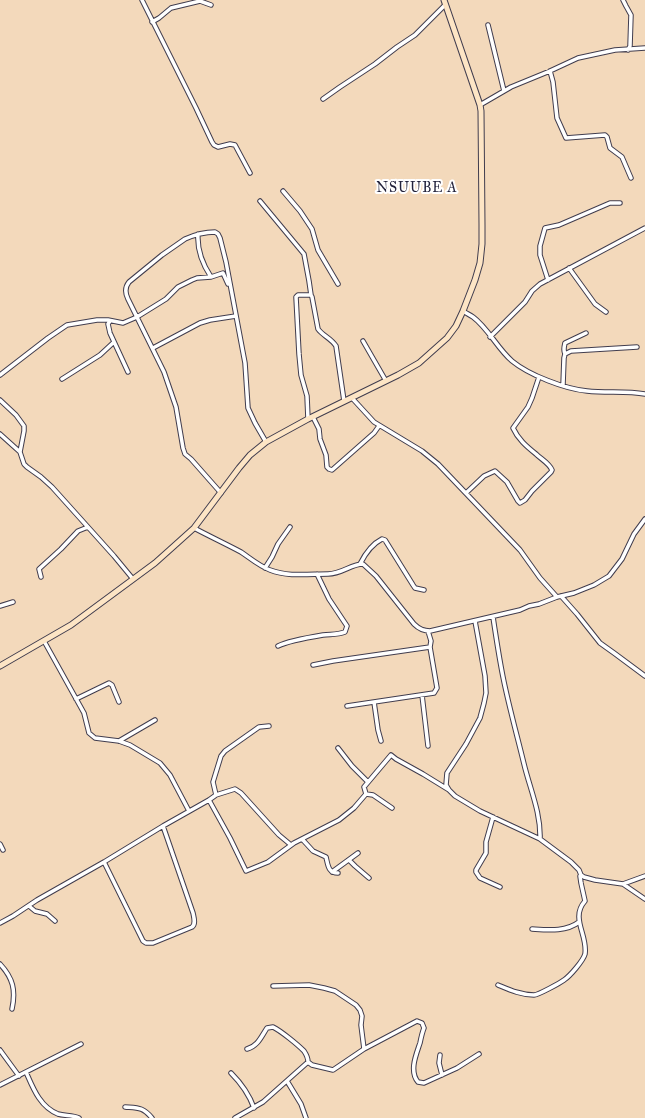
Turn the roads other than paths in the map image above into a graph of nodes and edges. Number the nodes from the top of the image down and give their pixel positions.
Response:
1 (142, 0) edge
2 (624, 0) edge
3 (203, 1) edge
4 (445, 2) edge
5 (210, 5) dead end
6 (152, 22) junction
7 (488, 25) dead end
8 (645, 48) edge
9 (628, 50) junction
10 (550, 72) junction
11 (504, 91) junction
12 (323, 99) dead end
13 (480, 105) junction
14 (250, 173) dead end
15 (631, 178) dead end
16 (283, 190) dead end
17 (260, 201) dead end
18 (620, 203) dead end
19 (645, 228) edge
20 (198, 234) junction
21 (569, 268) junction
22 (211, 277) junction
23 (548, 280) junction
24 (338, 284) dead end
25 (231, 293) junction
26 (311, 295) junction
27 (463, 311) junction
28 (606, 312) dead end
29 (236, 316) junction
30 (137, 317) junction
31 (110, 321) junction
32 (586, 333) dead end
33 (490, 337) junction
34 (363, 341) dead end
35 (114, 342) junction
36 (637, 347) dead end
37 (153, 348) junction
38 (565, 354) junction
39 (128, 372) dead end
40 (0, 375) edge
41 (539, 376) junction
42 (62, 379) dead end
43 (386, 381) junction
44 (564, 385) junction
45 (645, 394) edge
46 (352, 398) junction
47 (0, 400) edge
48 (344, 401) junction
49 (310, 418) junction
50 (379, 426) junction
51 (0, 434) edge
52 (266, 442) junction
53 (20, 452) junction
54 (221, 493) junction
55 (466, 493) junction
56 (645, 519) edge
57 (88, 527) junction
58 (290, 527) dead end
59 (194, 528) junction
60 (360, 564) junction
61 (265, 568) junction
62 (317, 574) junction
63 (41, 577) dead end
64 (132, 579) junction
65 (424, 590) dead end
66 (559, 596) junction
67 (13, 602) dead end
68 (0, 606) edge
69 (493, 617) junction
70 (474, 621) junction
71 (428, 631) junction
72 (44, 641) junction
73 (278, 646) dead end
74 (430, 647) junction
75 (314, 665) dead end
76 (0, 666) edge
77 (645, 676) edge
78 (422, 695) junction
79 (76, 699) junction
80 (119, 702) dead end
81 (374, 702) junction
82 (347, 706) dead end
83 (155, 720) dead end
84 (269, 726) dead end
85 (381, 741) dead end
86 (119, 742) junction
87 (428, 746) dead end
88 (338, 748) dead end
89 (368, 782) junction
90 (449, 790) junction
91 (366, 794) junction
92 (216, 795) junction
93 (209, 800) junction
94 (392, 808) dead end
95 (190, 811) junction
96 (493, 817) junction
97 (163, 826) junction
98 (302, 839) junction
99 (540, 839) junction
100 (0, 844) edge
101 (291, 845) junction
102 (3, 850) dead end
103 (358, 853) dead end
104 (349, 860) junction
105 (104, 862) junction
106 (332, 872) junction
107 (338, 874) dead end
108 (581, 875) junction
109 (645, 876) edge
110 (369, 878) dead end
111 (623, 884) junction
112 (500, 887) dead end
113 (645, 899) edge
114 (29, 906) junction
115 (55, 921) dead end
116 (579, 922) junction
117 (0, 923) edge
118 (532, 929) dead end
119 (0, 964) edge
120 (498, 985) dead end
121 (273, 986) dead end
122 (12, 1009) dead end
123 (81, 1044) dead end
124 (247, 1049) dead end
125 (364, 1049) junction
126 (0, 1050) edge
127 (479, 1054) dead end
128 (440, 1055) dead end
129 (308, 1062) junction
130 (26, 1072) junction
131 (231, 1073) dead end
132 (442, 1075) junction
133 (19, 1076) junction
134 (288, 1082) junction
135 (0, 1085) edge
136 (125, 1107) dead end
137 (254, 1108) junction
138 (79, 1118) edge
139 (152, 1118) edge
140 (235, 1118) edge
141 (306, 1118) edge

1 - 6 street
2 - 9 street
3 - 5 street
3 - 6 street
4 - 12 street
4 - 13 street
6 - 14 street
7 - 11 street
8 - 9 street
9 - 10 street
10 - 11 street
10 - 15 street
11 - 13 street
13 - 27 street
16 - 24 street
17 - 26 street
18 - 23 street
19 - 21 street
20 - 22 street
20 - 25 street
20 - 30 street
21 - 23 street
21 - 28 street
22 - 25 street
22 - 30 street
23 - 33 street
25 - 29 street
26 - 48 street
26 - 49 street
27 - 33 street
27 - 43 street
29 - 37 street
29 - 52 street
30 - 31 street
30 - 37 street
31 - 35 street
31 - 40 street
32 - 38 street
33 - 41 street
34 - 43 street
35 - 39 street
35 - 42 street
36 - 38 street
37 - 54 street
38 - 44 street
41 - 44 street
41 - 55 street
43 - 46 street
44 - 45 street
46 - 48 street
46 - 50 street
47 - 53 street
48 - 49 street
49 - 50 street
49 - 52 street
50 - 55 street
51 - 53 street
52 - 54 street
53 - 57 street
54 - 59 street
55 - 66 street
56 - 66 street
57 - 63 street
57 - 64 street
58 - 61 street
59 - 61 street
59 - 64 street
60 - 62 street
60 - 65 street
60 - 71 street
61 - 62 street
62 - 73 street
64 - 72 street
66 - 69 street
66 - 77 street
67 - 68 street
69 - 70 street
69 - 99 street
70 - 71 street
70 - 90 street
71 - 74 street
72 - 76 street
72 - 79 street
74 - 75 street
74 - 78 street
78 - 81 street
78 - 87 street
79 - 80 street
79 - 86 street
81 - 82 street
81 - 85 street
83 - 86 street
84 - 92 street
86 - 95 street
88 - 89 street
89 - 90 street
89 - 91 street
90 - 96 street
91 - 94 street
91 - 98 street
92 - 93 street
92 - 101 street
93 - 95 street
93 - 101 street
95 - 97 street
96 - 99 street
96 - 112 street
97 - 105 street
97 - 105 street
98 - 101 street
98 - 106 street
99 - 108 street
100 - 102 street
103 - 104 street
104 - 106 street
104 - 110 street
105 - 114 street
106 - 107 street
108 - 111 street
108 - 116 street
109 - 111 street
111 - 113 street
114 - 115 street
114 - 117 street
116 - 118 street
116 - 120 street
119 - 122 street
121 - 125 street
123 - 130 street
124 - 129 street
125 - 129 street
125 - 132 street
126 - 133 street
127 - 132 street
128 - 132 street
129 - 134 street
130 - 133 street
130 - 138 street
131 - 137 street
133 - 135 street
134 - 137 street
134 - 141 street
136 - 139 street
137 - 140 street

